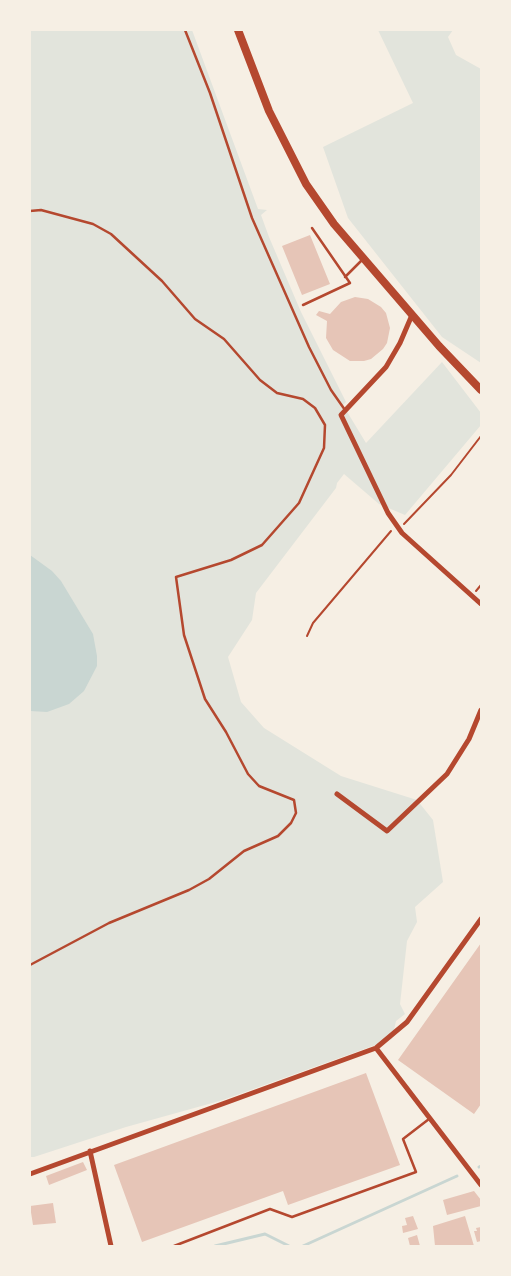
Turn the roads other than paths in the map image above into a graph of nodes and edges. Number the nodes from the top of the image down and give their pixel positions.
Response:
1 (185, 30) edge
2 (238, 30) edge
3 (30, 211) edge
4 (312, 228) dead end
5 (364, 258) junction
6 (345, 277) junction
7 (303, 305) dead end
8 (412, 315) junction
9 (481, 390) edge
10 (346, 411) junction
11 (481, 604) edge
12 (481, 710) edge
13 (337, 794) dead end
14 (481, 919) edge
15 (30, 965) edge
16 (376, 1048) junction
17 (430, 1119) junction
18 (90, 1151) junction
19 (30, 1174) edge
20 (480, 1183) edge
21 (111, 1246) edge
22 (174, 1246) edge

1 - 10 lane
2 - 5 main road
3 - 15 lane
4 - 6 lane
5 - 6 lane
5 - 8 main road
6 - 7 lane
8 - 9 main road
8 - 10 street
10 - 11 street
12 - 13 street
14 - 16 street
16 - 17 street
16 - 18 street
17 - 20 street
17 - 22 lane
18 - 19 street
18 - 21 street

